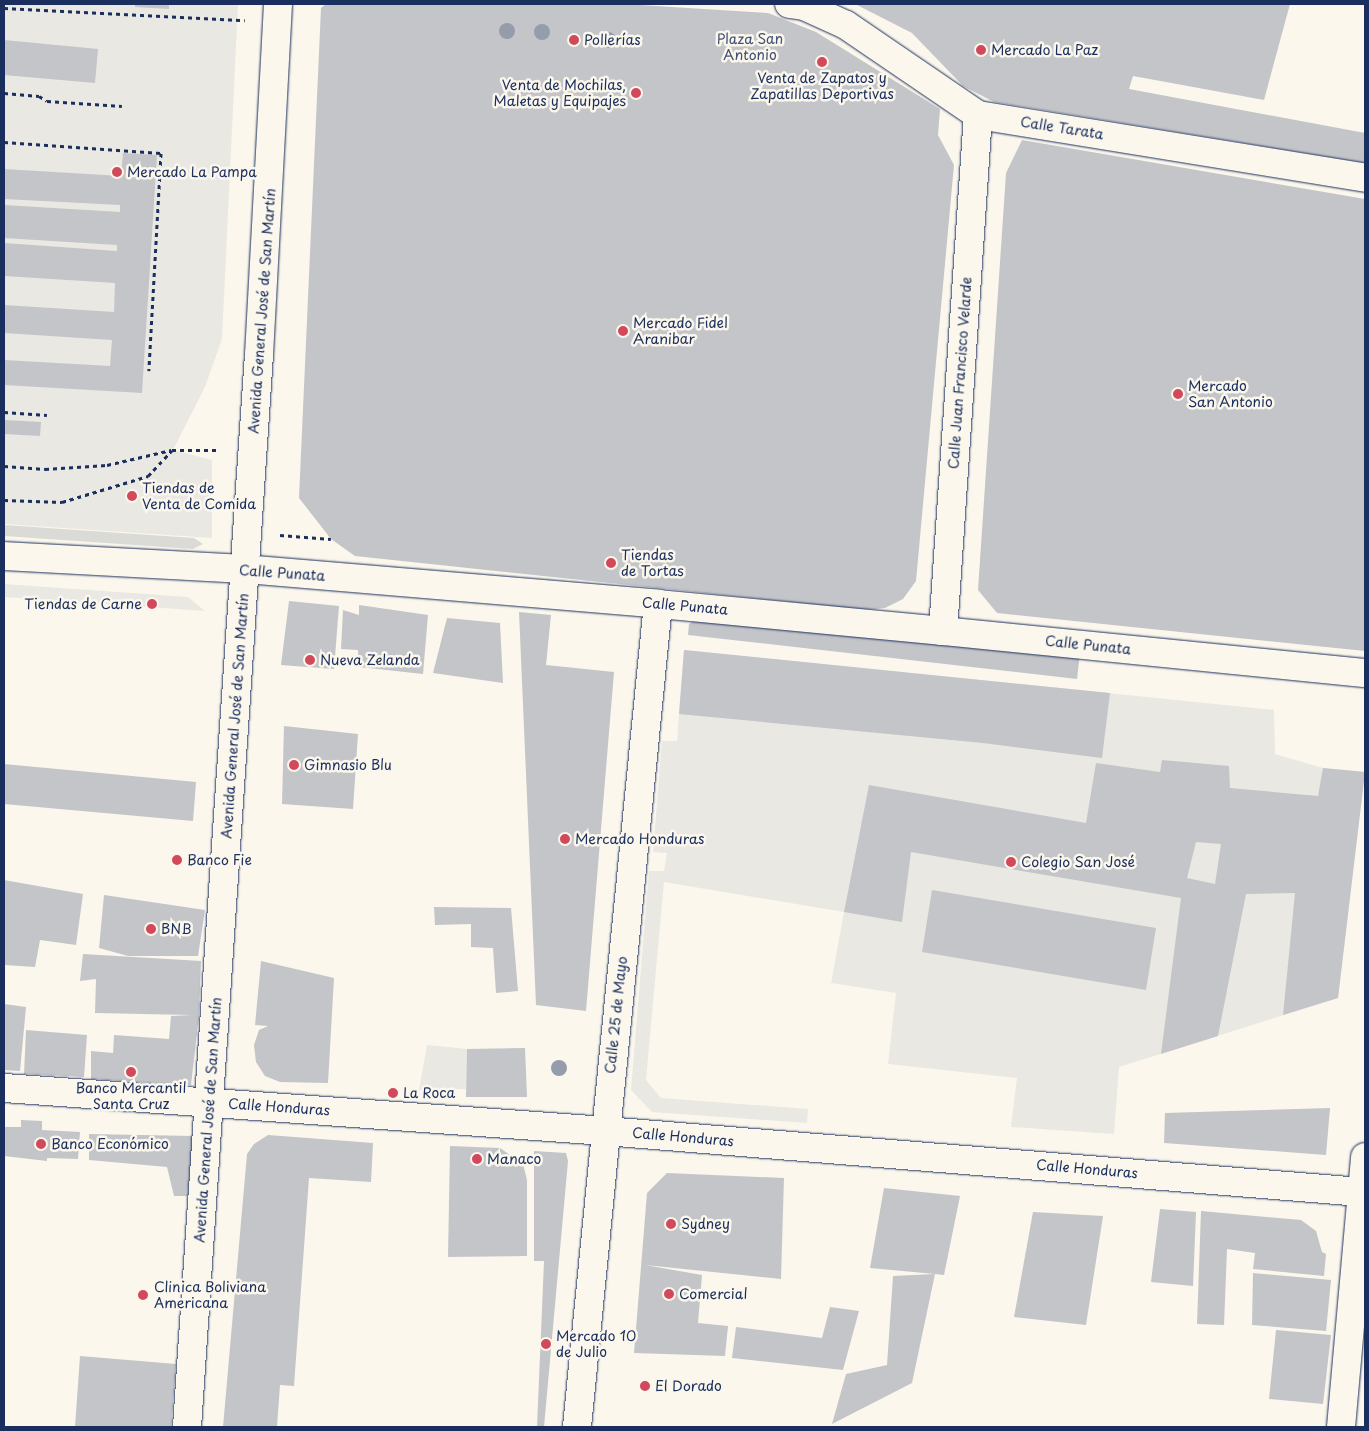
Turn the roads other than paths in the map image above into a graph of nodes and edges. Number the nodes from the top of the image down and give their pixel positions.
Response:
1 (789, 4) edge
2 (278, 13) edge
3 (978, 115) junction
4 (1365, 178) edge
5 (4, 556) edge
6 (245, 570) junction
7 (658, 604) junction
8 (943, 631) junction
9 (1365, 673) edge
10 (4, 1088) edge
11 (208, 1102) junction
12 (605, 1130) junction
13 (1365, 1157) edge
14 (1362, 1192) junction
15 (187, 1427) edge
16 (577, 1427) edge
17 (1341, 1427) edge

1 - 3 main road, Calle Tarata
2 - 6 main road, Avenida General José de San Martín
3 - 4 main road, Calle Tarata
3 - 8 main road, Calle Juan Francisco Velarde
5 - 6 main road, Calle Punata
6 - 7 main road, Calle Punata
6 - 11 main road, Avenida General José de San Martín
7 - 8 main road, Calle Punata
7 - 12 main road, Calle 25 de Mayo
8 - 9 main road, Calle Punata
10 - 11 main road, Calle Honduras
11 - 12 main road, Calle Honduras
11 - 15 main road, Avenida General José de San Martín
12 - 14 main road, Calle Honduras
12 - 16 main road, Calle 25 de Mayo
13 - 14 main road
14 - 17 main road

